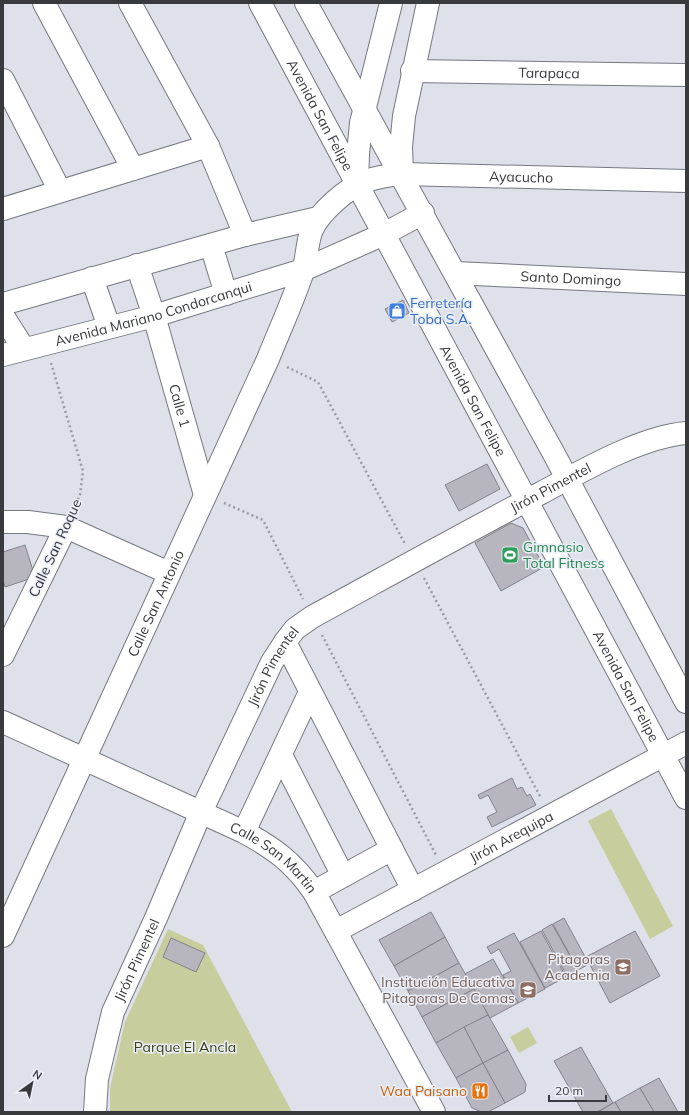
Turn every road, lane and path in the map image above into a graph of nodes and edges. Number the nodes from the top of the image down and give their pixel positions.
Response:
1 (44, 3) edge
2 (130, 3) edge
3 (260, 3) edge
4 (306, 3) edge
5 (391, 3) edge
6 (428, 3) edge
7 (412, 71) junction
8 (686, 75) edge
9 (3, 80) edge
10 (364, 106) junction
11 (208, 146) junction
12 (133, 169) junction
13 (402, 174) junction
14 (686, 181) edge
15 (357, 185) junction
16 (60, 191) junction
17 (3, 209) edge
18 (423, 213) junction
19 (318, 218) junction
20 (384, 234) junction
21 (245, 235) junction
22 (211, 245) junction
23 (137, 265) junction
24 (304, 270) junction
25 (455, 273) junction
26 (92, 278) junction
27 (686, 284) edge
28 (226, 294) junction
29 (3, 304) edge
30 (3, 316) edge
31 (154, 316) junction
32 (109, 327) junction
33 (45, 344) junction
34 (13, 352) edge
35 (268, 358) junction
36 (686, 434) edge
37 (568, 479) junction
38 (205, 495) junction
39 (527, 500) junction
40 (3, 522) edge
41 (66, 527) junction
42 (415, 561) junction
43 (169, 573) junction
44 (312, 617) junction
45 (285, 642) junction
46 (3, 655) edge
47 (310, 692) junction
48 (686, 702) edge
49 (3, 722) edge
50 (686, 743) edge
51 (281, 755) junction
52 (663, 755) junction
53 (84, 759) junction
54 (686, 798) edge
55 (201, 812) junction
56 (551, 816) junction
57 (244, 832) junction
58 (392, 849) junction
59 (445, 873) junction
60 (343, 876) junction
61 (413, 890) junction
62 (314, 892) junction
63 (336, 932) junction
64 (3, 936) edge
65 (95, 1112) edge
66 (434, 1112) edge

1 - 12 street
2 - 11 street
3 - 15 street, Avenida San Felipe
4 - 10 street
5 - 10 street
6 - 7 street
7 - 8 street, Tarapaca
7 - 13 street
9 - 16 street
10 - 13 street
10 - 15 street
11 - 12 street
11 - 21 street
12 - 16 street
13 - 14 street, Ayacucho
13 - 15 street, Ayacucho
13 - 18 street
15 - 19 street
15 - 20 street, Avenida San Felipe
16 - 17 street
18 - 20 street, Avenida Mariano Condorcanqui
18 - 25 street
19 - 21 street
19 - 24 street
20 - 24 street, Avenida Mariano Condorcanqui
20 - 39 street, Avenida San Felipe
21 - 22 street
22 - 23 street
22 - 28 street
23 - 26 street
23 - 31 street, Calle 1
24 - 28 street, Avenida Mariano Condorcanqui
24 - 35 street, Calle San Antonio
25 - 27 street, Santo Domingo
25 - 37 street
26 - 29 street
26 - 32 street
28 - 31 street, Avenida Mariano Condorcanqui
30 - 34 street
31 - 32 street, Avenida Mariano Condorcanqui
31 - 38 street, Calle 1
32 - 33 street, Avenida Mariano Condorcanqui
33 - 34 street, Avenida Mariano Condorcanqui
33 - 41 path, Calle San Roque
35 - 38 street, Calle San Antonio
35 - 42 path
36 - 37 street, Jirón Pimentel
37 - 39 street, Jirón Pimentel
37 - 48 street
38 - 43 street, Calle San Antonio
38 - 44 path
39 - 42 street, Jirón Pimentel
39 - 52 street, Avenida San Felipe
40 - 41 street
41 - 43 street
41 - 46 street, Calle San Roque
42 - 44 street, Jirón Pimentel
42 - 56 path
43 - 53 street, Calle San Antonio
44 - 45 street, Jirón Pimentel
44 - 59 path
45 - 47 street
45 - 55 street, Jirón Pimentel
47 - 51 street
47 - 58 street
49 - 53 street, Calle San Martin
50 - 52 street, Jirón Arequipa
51 - 57 street
51 - 60 street
52 - 54 street, Avenida San Felipe
52 - 56 street, Jirón Arequipa
53 - 55 street, Calle San Martin
53 - 64 street, Calle San Antonio
55 - 57 street, Calle San Martin
55 - 65 street, Jirón Pimentel
56 - 59 street, Jirón Arequipa
57 - 62 street, Calle San Martin
58 - 60 street
58 - 61 street
59 - 61 street, Jirón Arequipa
60 - 62 street
61 - 63 street, Jirón Arequipa
62 - 63 street, Calle San Martin
63 - 66 street, Calle San Martin

